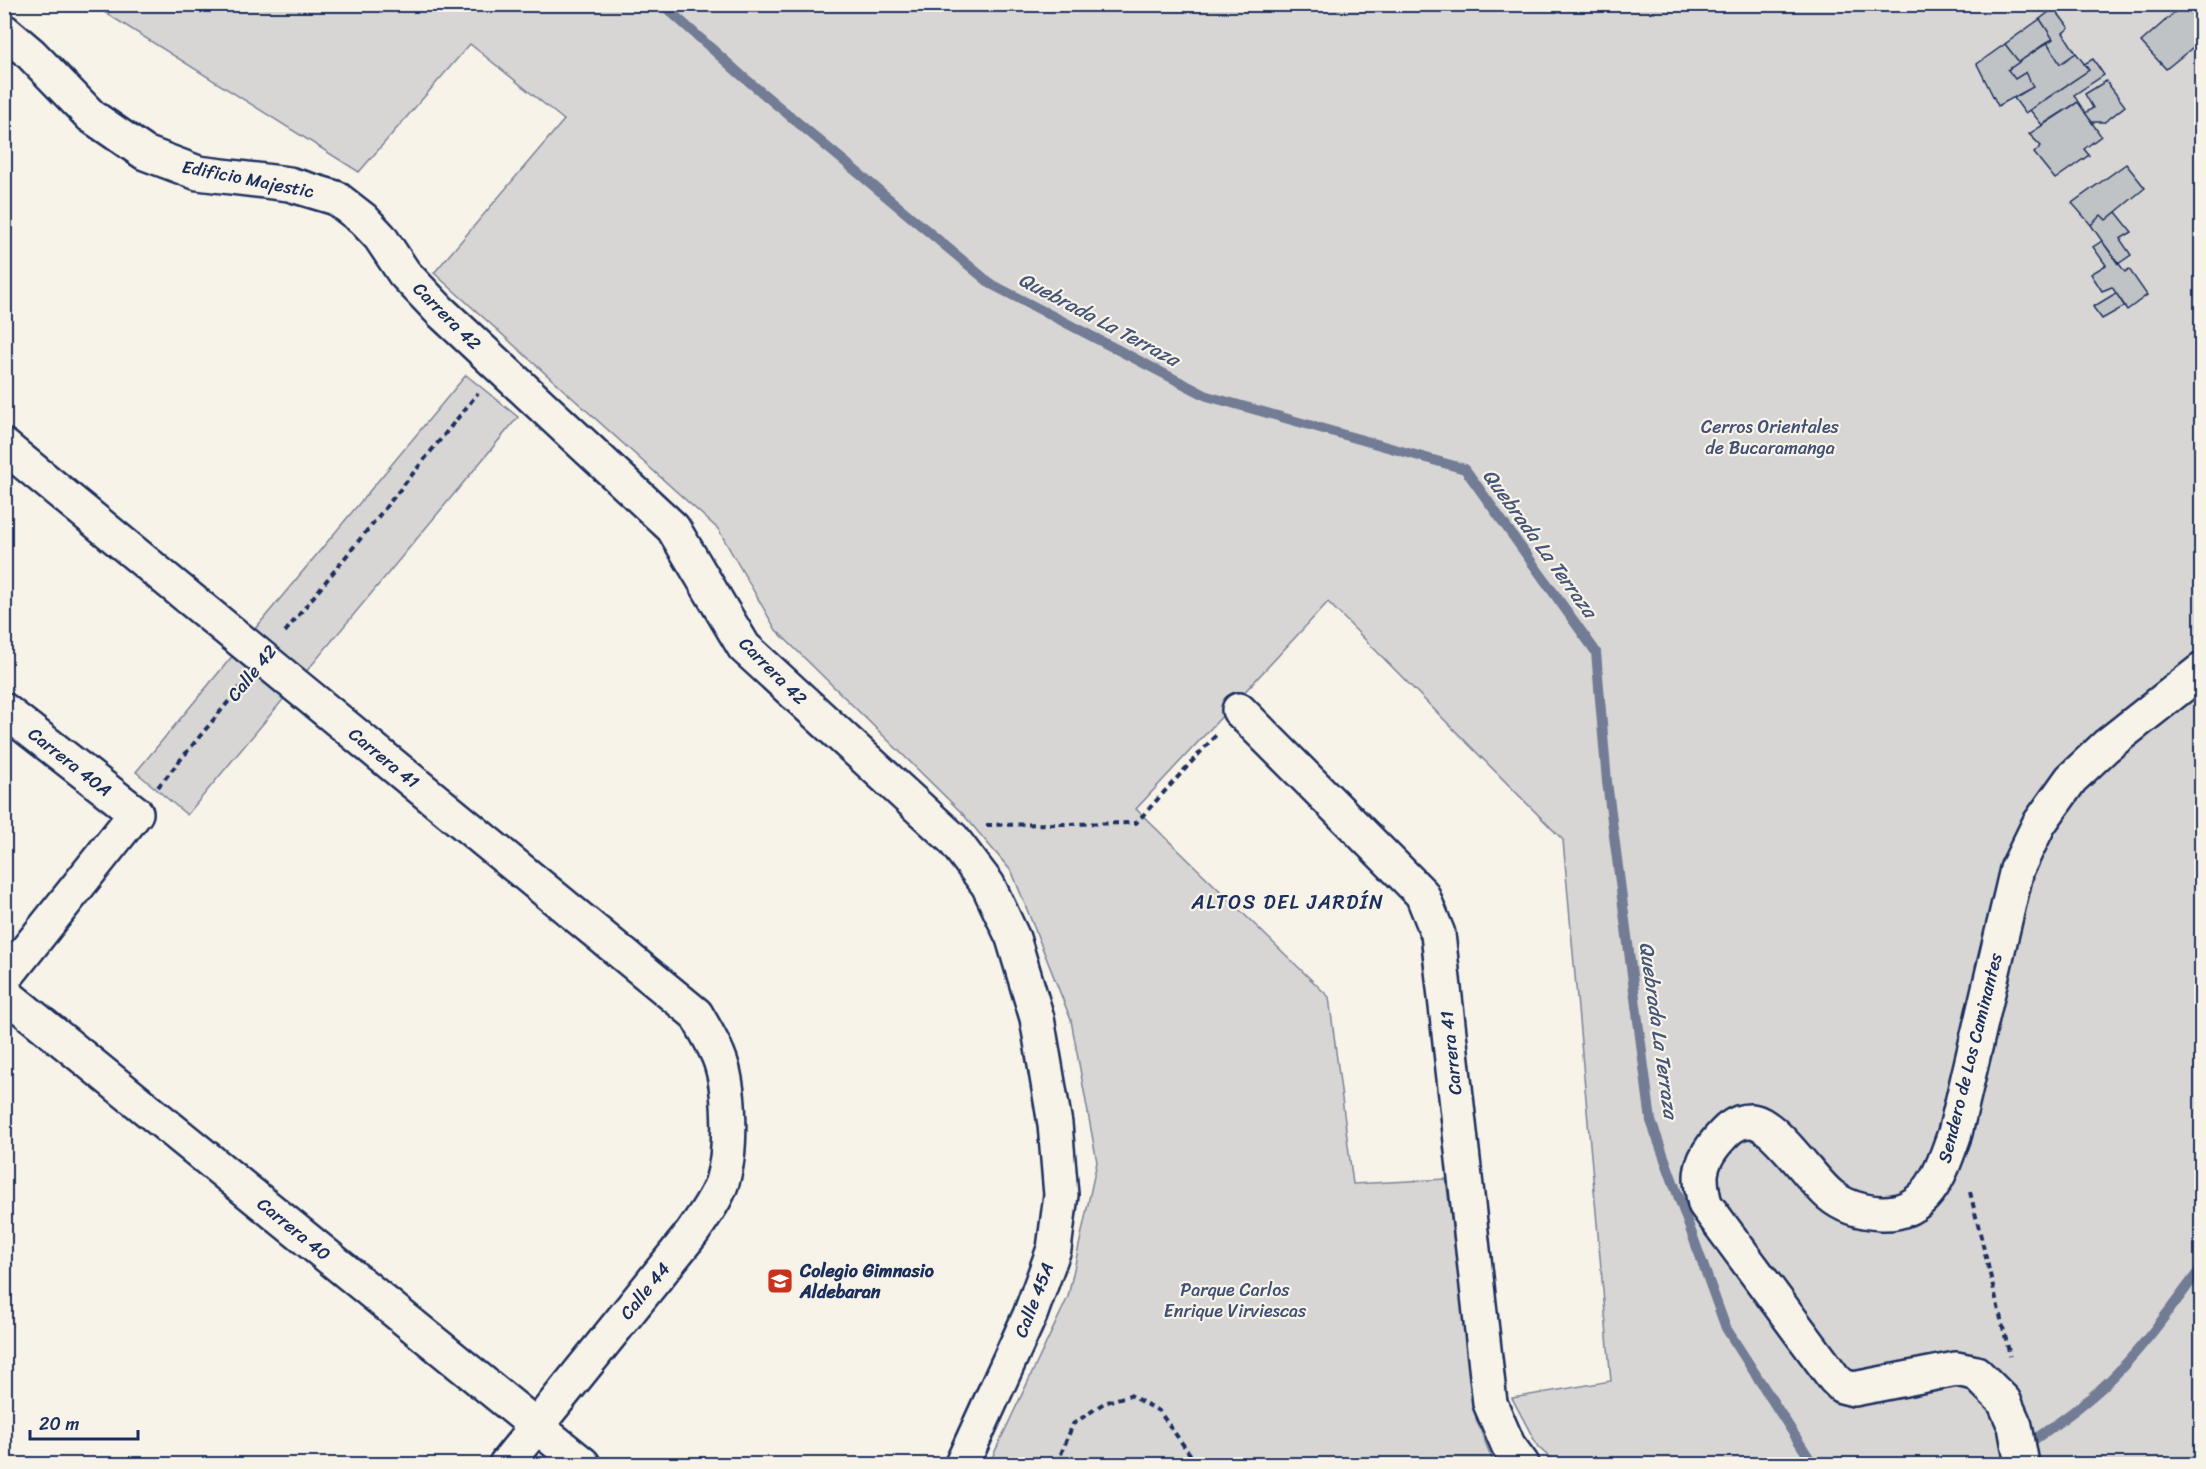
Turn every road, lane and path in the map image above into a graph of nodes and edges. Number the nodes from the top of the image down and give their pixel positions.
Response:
1 (4, 31) edge
2 (380, 237) joint
3 (500, 367) junction
4 (4, 446) edge
5 (263, 659) junction
6 (2202, 670) edge
7 (4, 710) edge
8 (1239, 711) joint
9 (136, 813) junction
10 (938, 826) junction
11 (4, 979) edge
12 (4, 993) edge
13 (729, 1094) joint
14 (1055, 1124) joint
15 (1969, 1189) dead end
16 (2010, 1360) dead end
17 (536, 1426) junction
18 (506, 1464) edge
19 (583, 1464) edge
20 (962, 1464) edge
21 (1057, 1464) edge
22 (1197, 1464) edge
23 (1522, 1464) edge
24 (2022, 1464) edge

1 - 2 street, Edificio Majestic
2 - 3 street, Carrera 42
3 - 5 path, Calle 42
3 - 10 street, Carrera 42
4 - 5 street, Carrera 41
5 - 9 path, Calle 42
5 - 13 street, Carrera 41
6 - 24 street, Sendero de Los Caminantes
7 - 9 street, Carrera 40A
8 - 10 path
8 - 23 street, Carrera 41
9 - 11 street
10 - 14 street, Carrera 42
12 - 17 street, Carrera 40
13 - 17 street, Calle 44
14 - 20 street, Calle 45A
15 - 16 path
17 - 18 street, Calle 44
17 - 19 street, Carrera 40
21 - 22 path

